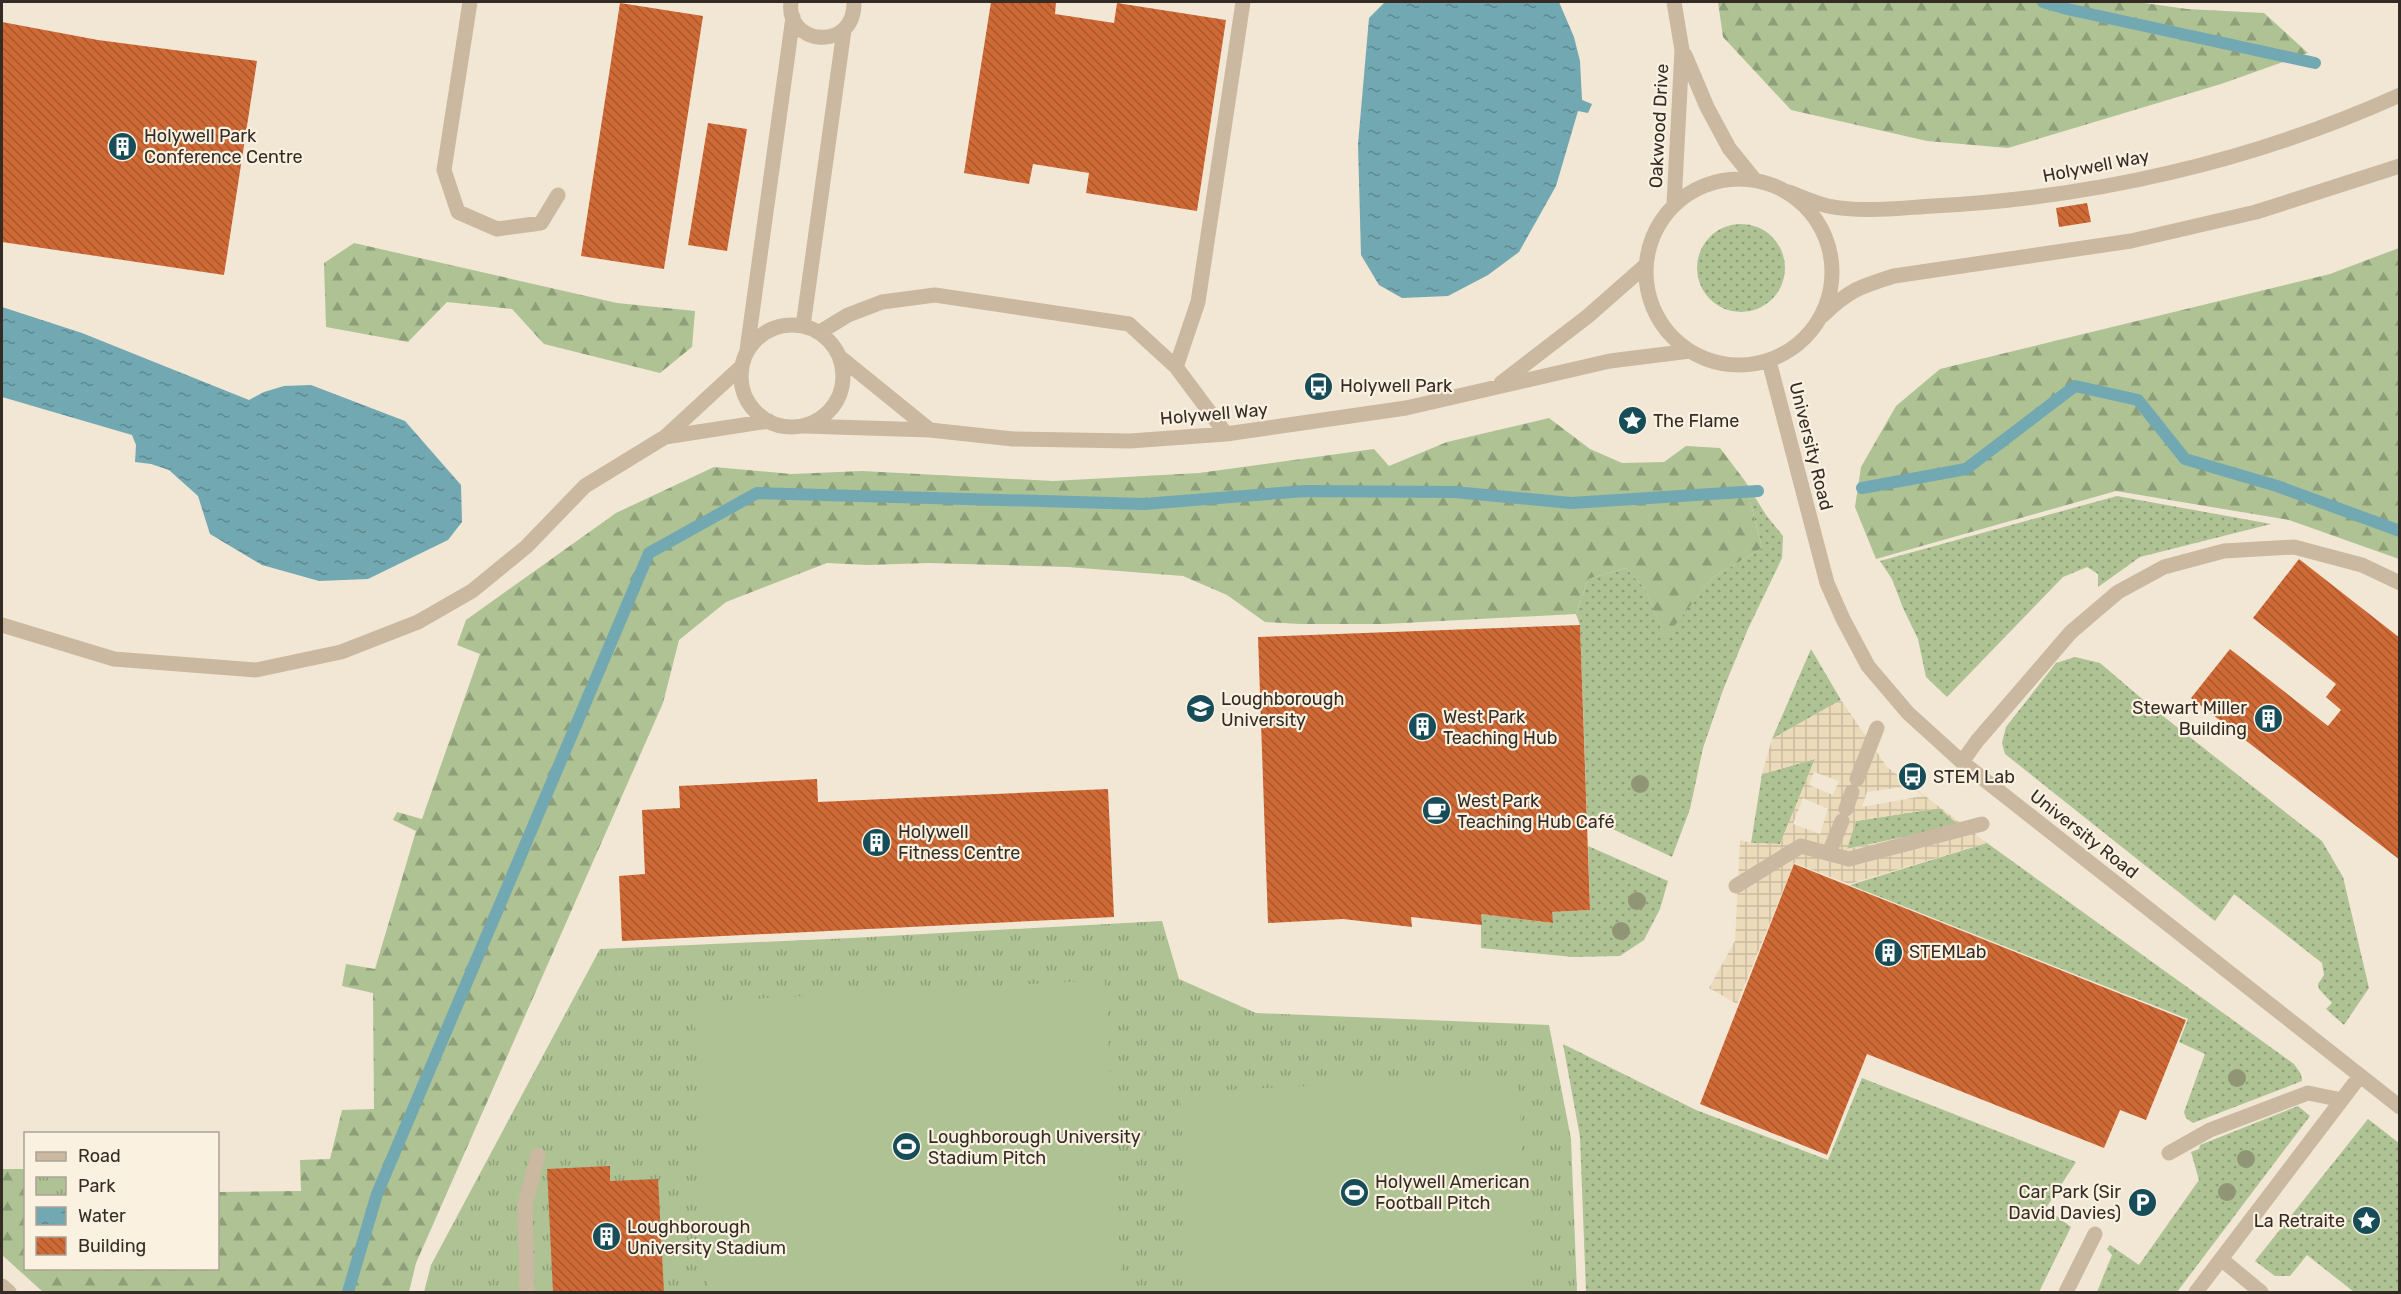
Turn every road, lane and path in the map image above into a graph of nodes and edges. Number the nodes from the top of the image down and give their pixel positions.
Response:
1 (470, 2) edge
2 (791, 2) edge
3 (855, 2) edge
4 (1243, 2) edge
5 (1674, 2) edge
6 (792, 18) junction
7 (844, 30) junction
8 (1682, 50) junction
9 (2400, 95) edge
10 (2400, 166) edge
11 (1754, 179) junction
12 (1790, 192) junction
13 (558, 195) dead end
14 (1674, 204) junction
15 (1646, 265) junction
16 (1822, 316) junction
17 (803, 326) junction
18 (820, 332) junction
19 (747, 350) junction
20 (1690, 351) junction
21 (840, 357) junction
22 (1768, 361) junction
23 (742, 366) junction
24 (1176, 367) junction
25 (1498, 385) junction
26 (769, 421) junction
27 (803, 426) junction
28 (930, 430) junction
29 (1226, 434) junction
30 (665, 437) junction
31 (2400, 583) edge
32 (2, 625) edge
33 (1877, 728) dead end
34 (1962, 762) junction
35 (1982, 824) dead end
36 (1829, 853) junction
37 (1736, 886) dead end
38 (2360, 1076) junction
39 (2342, 1100) junction
40 (2400, 1107) edge
41 (2169, 1153) dead end
42 (538, 1155) dead end
43 (2095, 1234) dead end
44 (2221, 1259) junction
45 (2, 1286) edge
46 (9, 1293) edge
47 (527, 1293) edge
48 (2066, 1293) edge
49 (2196, 1293) edge
50 (2261, 1293) edge

1 - 13 street
2 - 6 street
3 - 7 street
4 - 24 street
5 - 8 street, Oakwood Drive
6 - 7 street
6 - 19 street
7 - 17 street
8 - 11 street, Oakwood Drive
8 - 14 street, Oakwood Drive
9 - 12 street, Holywell Way
10 - 16 street, Holywell Way
11 - 12 street, Holywell Way
11 - 14 street, Holywell Way
12 - 16 street, Holywell Way
14 - 15 street, Holywell Way
15 - 20 street, Holywell Way
15 - 25 street, Holywell Way
16 - 22 street, Holywell Way
17 - 18 street
17 - 19 street
18 - 21 street
18 - 24 street
19 - 23 street
20 - 22 street, Holywell Way
20 - 25 street, Holywell Way
21 - 27 street
21 - 28 street
22 - 34 street, University Road
23 - 26 street
23 - 30 street
24 - 29 street
25 - 29 street, Holywell Way
26 - 27 street
26 - 30 street
27 - 28 street, Holywell Way
28 - 29 street, Holywell Way
30 - 32 street
31 - 34 street
33 - 36 street
34 - 38 street, University Road
35 - 36 street
36 - 37 street
38 - 39 street
38 - 40 street, University Road
39 - 41 street
39 - 44 street
42 - 47 street
43 - 48 street
44 - 49 street
44 - 50 street
45 - 46 street

